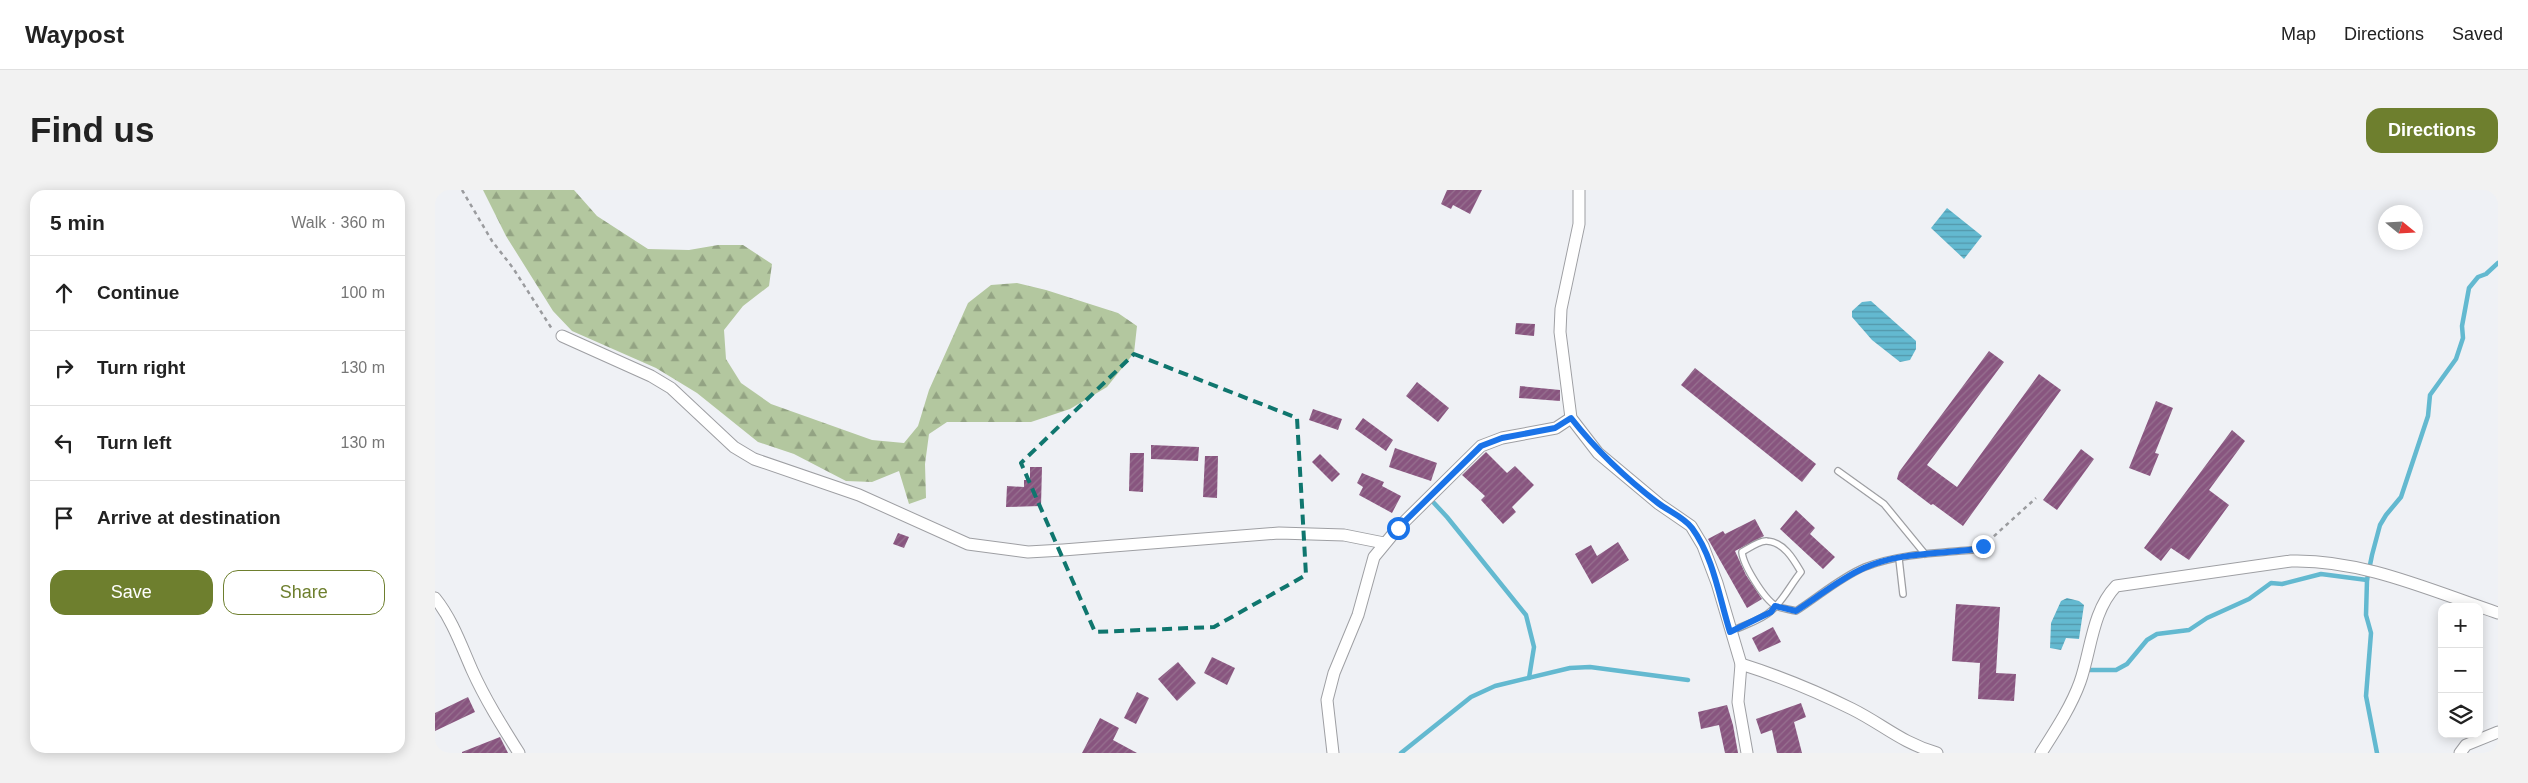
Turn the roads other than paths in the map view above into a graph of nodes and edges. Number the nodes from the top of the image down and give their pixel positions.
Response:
1 (1579, 190) edge
2 (562, 336) road end
3 (1571, 418) junction
4 (1838, 472) dead end
5 (1384, 543) junction
6 (1972, 550) road end
7 (1925, 554) junction
8 (1899, 559) junction
9 (1903, 594) dead end
10 (435, 598) edge
11 (1775, 606) junction
12 (2498, 613) edge
13 (1730, 632) junction
14 (1741, 664) junction
15 (2498, 732) edge
16 (519, 753) edge
17 (1333, 753) edge
18 (1747, 753) edge
19 (1937, 753) edge
20 (2041, 753) edge
21 (2460, 753) edge

1 - 3 street
2 - 5 street
3 - 5 street
3 - 13 street
4 - 7 lane
5 - 17 street
6 - 7 lane
7 - 8 lane
8 - 9 lane
8 - 11 lane
10 - 16 street
11 - 11 lane
11 - 13 lane
12 - 20 street
13 - 14 street
14 - 18 street
14 - 19 street
15 - 21 street

